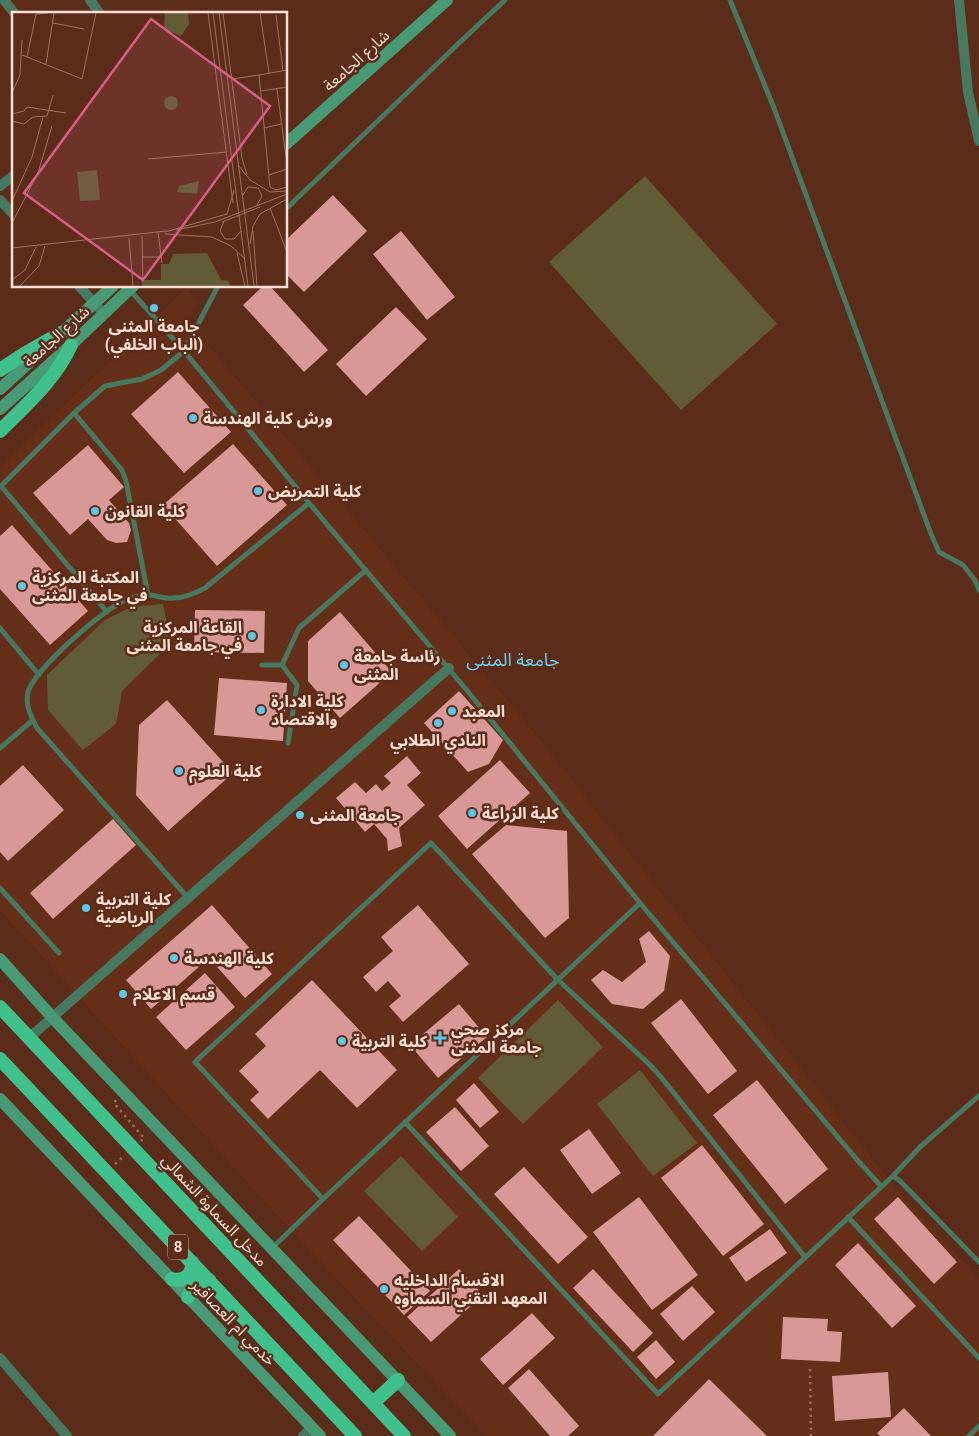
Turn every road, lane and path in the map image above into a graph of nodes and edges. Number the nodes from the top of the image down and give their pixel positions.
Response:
1 (90, 0) edge
2 (435, 0) edge
3 (447, 0) edge
4 (505, 0) edge
5 (730, 0) edge
6 (959, 0) edge
7 (6, 1) edge
8 (14, 12) edge
9 (99, 12) edge
10 (288, 131) edge
11 (979, 141) edge
12 (288, 142) edge
13 (12, 177) edge
14 (0, 186) edge
15 (0, 200) edge
16 (288, 207) edge
17 (12, 213) edge
18 (81, 288) edge
19 (111, 288) edge
20 (129, 288) edge
21 (131, 288) edge
22 (217, 288) edge
23 (94, 303) junction
24 (104, 314) junction
25 (61, 333) junction
26 (71, 345) junction
27 (184, 351) junction
28 (0, 370) edge
29 (0, 389) edge
30 (0, 409) edge
31 (74, 414) junction
32 (0, 431) edge
33 (1, 487) edge
34 (309, 503) junction
35 (366, 570) junction
36 (979, 590) edge
37 (148, 595) junction
38 (107, 612) junction
39 (0, 628) edge
40 (282, 665) junction
41 (262, 666) dead end
42 (449, 668) junction
43 (39, 674) junction
44 (33, 720) junction
45 (288, 743) dead end
46 (0, 748) edge
47 (0, 888) edge
48 (188, 898) junction
49 (640, 903) junction
50 (60, 953) dead end
51 (0, 958) edge
52 (558, 980) junction
53 (0, 1007) edge
54 (52, 1017) junction
55 (29, 1038) junction
56 (0, 1059) edge
57 (979, 1096) edge
58 (0, 1100) edge
59 (124, 1114) dead end
60 (405, 1122) junction
61 (137, 1144) dead end
62 (130, 1151) dead end
63 (109, 1169) dead end
64 (893, 1176) junction
65 (881, 1186) junction
66 (322, 1199) junction
67 (848, 1217) junction
68 (272, 1248) junction
69 (805, 1257) junction
70 (192, 1262) junction
71 (979, 1262) edge
72 (209, 1280) junction
73 (182, 1287) junction
74 (0, 1358) edge
75 (979, 1358) edge
76 (810, 1369) dead end
77 (398, 1380) junction
78 (374, 1403) junction
79 (979, 1426) edge
80 (312, 1433) edge
81 (67, 1436) edge
82 (355, 1436) edge
83 (404, 1436) edge
84 (450, 1436) edge
85 (812, 1436) edge
86 (969, 1436) edge

1 - 9 street
2 - 10 main road
3 - 12 main road, شارع الجامعة
4 - 16 lane
5 - 36 lane
6 - 11 street
7 - 8 street
13 - 14 street
15 - 17 street
18 - 23 street
19 - 23 main road
20 - 24 main road, شارع الجامعة
21 - 27 lane
22 - 27 lane
23 - 24 street
23 - 25 main road
24 - 26 main road, شارع الجامعة
25 - 28 highway
25 - 29 main road
26 - 30 main road, شارع الجامعة
26 - 32 highway
27 - 31 lane
27 - 34 lane
31 - 33 lane
31 - 37 lane
33 - 38 lane
34 - 35 lane
34 - 37 lane
35 - 40 lane
35 - 42 lane
37 - 38 lane
38 - 43 lane
39 - 43 lane
40 - 41 lane
40 - 45 lane
42 - 48 street
42 - 49 lane
43 - 44 lane
44 - 46 lane
44 - 48 lane
47 - 50 lane
48 - 54 street
49 - 52 lane
49 - 65 lane
51 - 54 main road
52 - 60 lane
52 - 66 lane
52 - 69 lane
53 - 55 highway, مدخل السماوة الشمالي / 8
54 - 55 street
54 - 68 main road
55 - 78 highway, مدخل السماوة الشمالي / 8
56 - 70 highway, 8
57 - 64 lane
58 - 73 main road, خدمي ام العصافير
59 - 61 path
60 - 66 lane
60 - 69 lane
62 - 63 path
64 - 65 lane
64 - 71 lane
65 - 67 lane
66 - 68 lane
67 - 69 lane
67 - 75 lane
68 - 77 main road
70 - 72 highway, 8
70 - 73 highway
72 - 73 highway
72 - 82 highway, 8
73 - 80 main road, خدمي ام العصافير
74 - 81 street
76 - 85 path
77 - 78 highway
77 - 84 main road
78 - 83 highway, مدخل السماوة الشمالي / 8
79 - 86 lane

